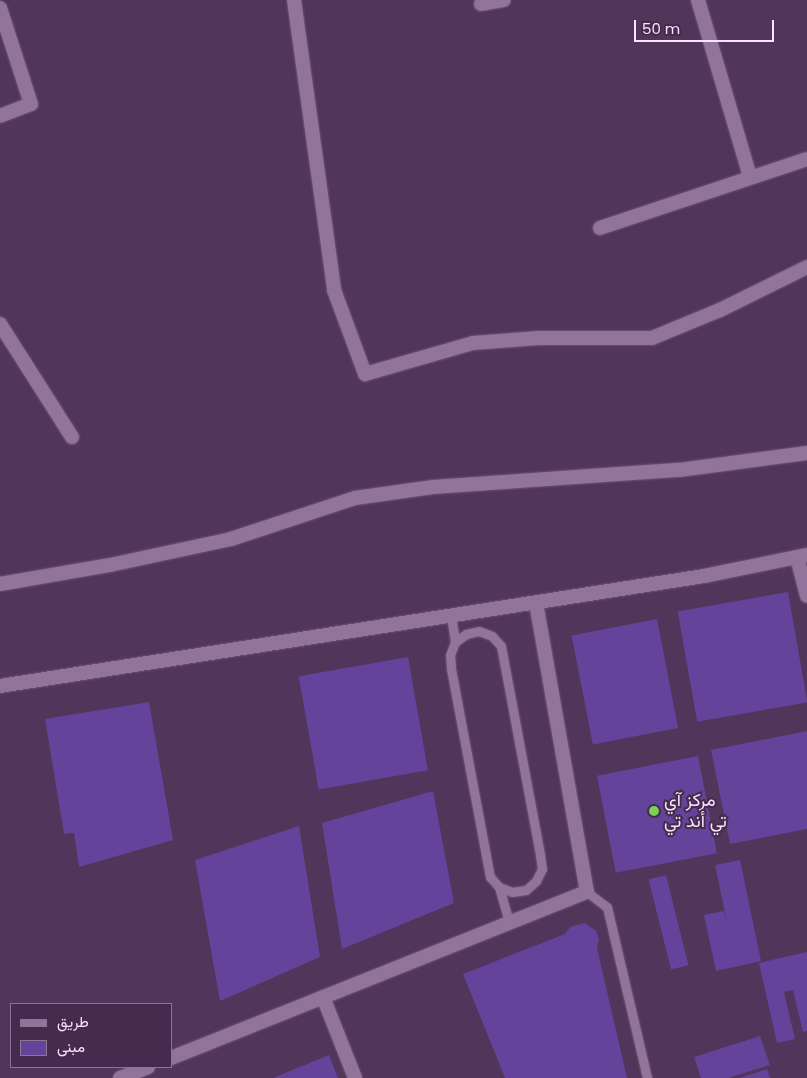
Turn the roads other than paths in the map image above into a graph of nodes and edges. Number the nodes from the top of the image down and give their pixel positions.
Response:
1 (294, 0) edge
2 (504, 0) edge
3 (698, 0) edge
4 (481, 4) dead end
5 (0, 8) edge
6 (0, 116) edge
7 (807, 159) edge
8 (750, 177) junction
9 (600, 228) dead end
10 (807, 267) edge
11 (0, 324) edge
12 (72, 437) dead end
13 (807, 452) edge
14 (802, 556) edge
15 (0, 584) edge
16 (807, 596) edge
17 (536, 603) junction
18 (451, 616) junction
19 (455, 642) junction
20 (0, 686) edge
21 (500, 887) junction
22 (587, 892) junction
23 (509, 923) junction
24 (323, 997) junction
25 (172, 1058) edge
26 (145, 1068) edge
27 (120, 1078) edge
28 (356, 1078) edge
29 (646, 1078) edge

1 - 10 street
2 - 4 street
3 - 8 street
5 - 6 street
7 - 8 street
8 - 9 street
11 - 12 street
13 - 15 street
14 - 16 street
14 - 17 street
17 - 18 street
17 - 22 street
18 - 19 lane
18 - 20 street
19 - 21 lane
19 - 21 lane
21 - 23 lane
22 - 23 street
22 - 29 lane
23 - 24 street
24 - 25 street
24 - 28 street
26 - 27 street

